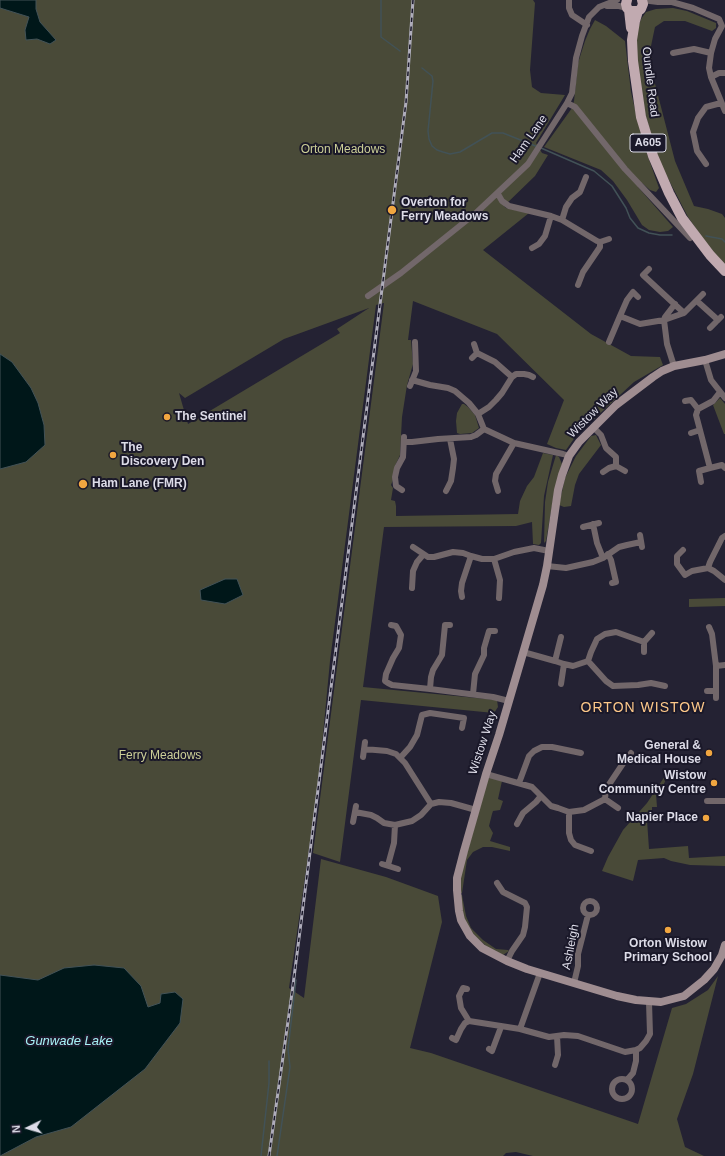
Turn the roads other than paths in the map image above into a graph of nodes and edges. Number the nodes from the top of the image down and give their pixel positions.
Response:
1 (569, 0) edge
2 (617, 0) edge
3 (635, 5) edge
4 (723, 21) edge
5 (587, 25) junction
6 (673, 53) dead end
7 (711, 53) junction
8 (725, 73) edge
9 (711, 78) junction
10 (567, 103) junction
11 (721, 103) junction
12 (725, 111) edge
13 (706, 164) dead end
14 (586, 177) dead end
15 (498, 194) junction
16 (551, 216) junction
17 (562, 220) junction
18 (691, 237) junction
19 (609, 239) dead end
20 (600, 242) junction
21 (532, 248) dead end
22 (649, 269) dead end
23 (725, 271) edge
24 (578, 285) dead end
25 (703, 294) dead end
26 (368, 296) dead end
27 (638, 297) dead end
28 (697, 301) junction
29 (675, 304) junction
30 (684, 313) junction
31 (620, 316) junction
32 (664, 320) junction
33 (710, 328) dead end
34 (415, 342) dead end
35 (609, 342) dead end
36 (474, 344) dead end
37 (477, 353) junction
38 (725, 354) edge
39 (472, 358) dead end
40 (705, 360) junction
41 (674, 366) junction
42 (512, 377) junction
43 (532, 377) dead end
44 (720, 392) junction
45 (725, 398) edge
46 (685, 401) dead end
47 (698, 409) junction
48 (478, 414) junction
49 (593, 427) junction
50 (484, 429) junction
51 (700, 430) junction
52 (691, 433) dead end
53 (450, 439) junction
54 (514, 443) junction
55 (569, 456) junction
56 (616, 466) junction
57 (710, 468) junction
58 (725, 468) edge
59 (626, 471) dead end
60 (603, 472) dead end
61 (701, 482) dead end
62 (402, 490) dead end
63 (446, 491) dead end
64 (498, 491) dead end
65 (583, 527) dead end
66 (640, 535) dead end
67 (721, 536) edge
68 (414, 548) dead end
69 (683, 550) dead end
70 (549, 551) junction
71 (423, 555) junction
72 (470, 556) junction
73 (605, 556) junction
74 (494, 559) junction
75 (547, 566) junction
76 (708, 568) junction
77 (685, 575) junction
78 (725, 580) edge
79 (682, 582) dead end
80 (612, 583) dead end
81 (405, 584) dead end
82 (459, 593) dead end
83 (507, 593) dead end
84 (396, 624) dead end
85 (445, 626) dead end
86 (709, 627) dead end
87 (489, 631) dead end
88 (652, 633) dead end
89 (561, 637) dead end
90 (644, 642) junction
91 (523, 652) junction
92 (644, 652) dead end
93 (555, 661) junction
94 (588, 661) junction
95 (564, 664) junction
96 (725, 665) edge
97 (716, 666) junction
98 (560, 684) dead end
99 (664, 686) dead end
100 (430, 688) junction
101 (707, 691) dead end
102 (716, 691) junction
103 (473, 694) junction
104 (716, 698) dead end
105 (509, 701) junction
106 (462, 728) dead end
107 (581, 753) dead end
108 (631, 753) dead end
109 (363, 757) dead end
110 (400, 758) junction
111 (486, 774) junction
112 (519, 783) junction
113 (541, 796) junction
114 (605, 799) junction
115 (725, 801) edge
116 (707, 802) dead end
117 (431, 804) junction
118 (618, 808) dead end
119 (476, 810) junction
120 (569, 812) junction
121 (353, 822) dead end
122 (517, 824) dead end
123 (395, 825) junction
124 (591, 851) dead end
125 (398, 869) dead end
126 (497, 883) dead end
127 (502, 892) junction
128 (498, 897) dead end
129 (588, 915) dead end
130 (725, 944) edge
131 (507, 961) junction
132 (540, 973) junction
133 (574, 983) junction
134 (467, 989) dead end
135 (650, 1002) junction
136 (469, 1021) junction
137 (501, 1027) junction
138 (520, 1029) junction
139 (558, 1036) junction
140 (456, 1040) dead end
141 (636, 1050) junction
142 (492, 1051) dead end
143 (555, 1065) dead end
144 (627, 1080) dead end

1 - 5 street
2 - 5 street, Ham Lane
3 - 4 street, Ham Lane
3 - 5 street, Ham Lane
3 - 18 main road, Oundle Road / A605
4 - 7 street
5 - 10 street, Ham Lane
6 - 7 street
7 - 9 street
8 - 9 street
9 - 11 street
10 - 15 street, Ham Lane
10 - 18 street
11 - 12 street
11 - 13 street
14 - 17 street
15 - 16 street
15 - 26 street, Ham Lane
16 - 17 street
16 - 21 street
17 - 20 street
18 - 23 main road, Oundle Road / A605
19 - 20 street
20 - 24 street
22 - 29 street
25 - 28 street
27 - 31 street
28 - 30 street
28 - 33 street
29 - 30 street
29 - 32 street
30 - 32 street
31 - 32 street
31 - 35 street
32 - 41 street
34 - 48 street
36 - 37 street
37 - 39 street
37 - 42 street
38 - 40 street, Wistow Way
40 - 41 street, Wistow Way
40 - 44 street
41 - 49 street, Wistow Way
42 - 43 street
42 - 48 street
44 - 45 street
44 - 47 street
46 - 47 street
47 - 51 street
48 - 50 street
49 - 55 street, Wistow Way
49 - 56 street
50 - 53 street
50 - 54 street
51 - 52 street
51 - 57 street
53 - 62 street
53 - 63 street
54 - 55 street
54 - 64 street
55 - 70 street, Wistow Way
56 - 59 street
56 - 60 street
57 - 58 street
57 - 61 street
65 - 73 street
66 - 73 street
67 - 76 street
68 - 71 street
69 - 77 street
70 - 74 street
70 - 75 street, Wistow Way
71 - 72 street
71 - 81 street
72 - 74 street
72 - 82 street
73 - 75 street
73 - 80 street
74 - 83 street
75 - 91 street, Wistow Way
76 - 77 street
76 - 78 street
77 - 79 street
84 - 100 street
85 - 100 street
86 - 97 street
87 - 103 street
88 - 90 street
89 - 93 street
90 - 92 street
90 - 94 street
91 - 93 street
91 - 105 street, Wistow Way
93 - 95 street
94 - 95 street
94 - 99 street
95 - 98 street
96 - 97 street
97 - 102 street
100 - 103 street
101 - 102 street
102 - 104 street
103 - 105 street
105 - 111 street, Wistow Way
106 - 110 street
107 - 112 street
108 - 114 street
109 - 110 street
110 - 117 street
111 - 112 street
111 - 119 street, Wistow Way
112 - 113 street
113 - 120 street
113 - 122 street
114 - 118 street
114 - 120 street
115 - 116 street
117 - 119 street
117 - 123 street
119 - 131 street, Wistow Way
120 - 124 street
121 - 123 street
123 - 125 street
126 - 127 street
127 - 128 street
127 - 131 street
129 - 133 street, Ashleigh
130 - 135 street, Wistow Way
131 - 132 street, Wistow Way
132 - 133 street, Wistow Way
132 - 138 street
133 - 135 street, Wistow Way
134 - 136 street
135 - 141 street
136 - 137 street
136 - 140 street
137 - 138 street
137 - 142 street
138 - 139 street
139 - 141 street
139 - 143 street
141 - 144 street

